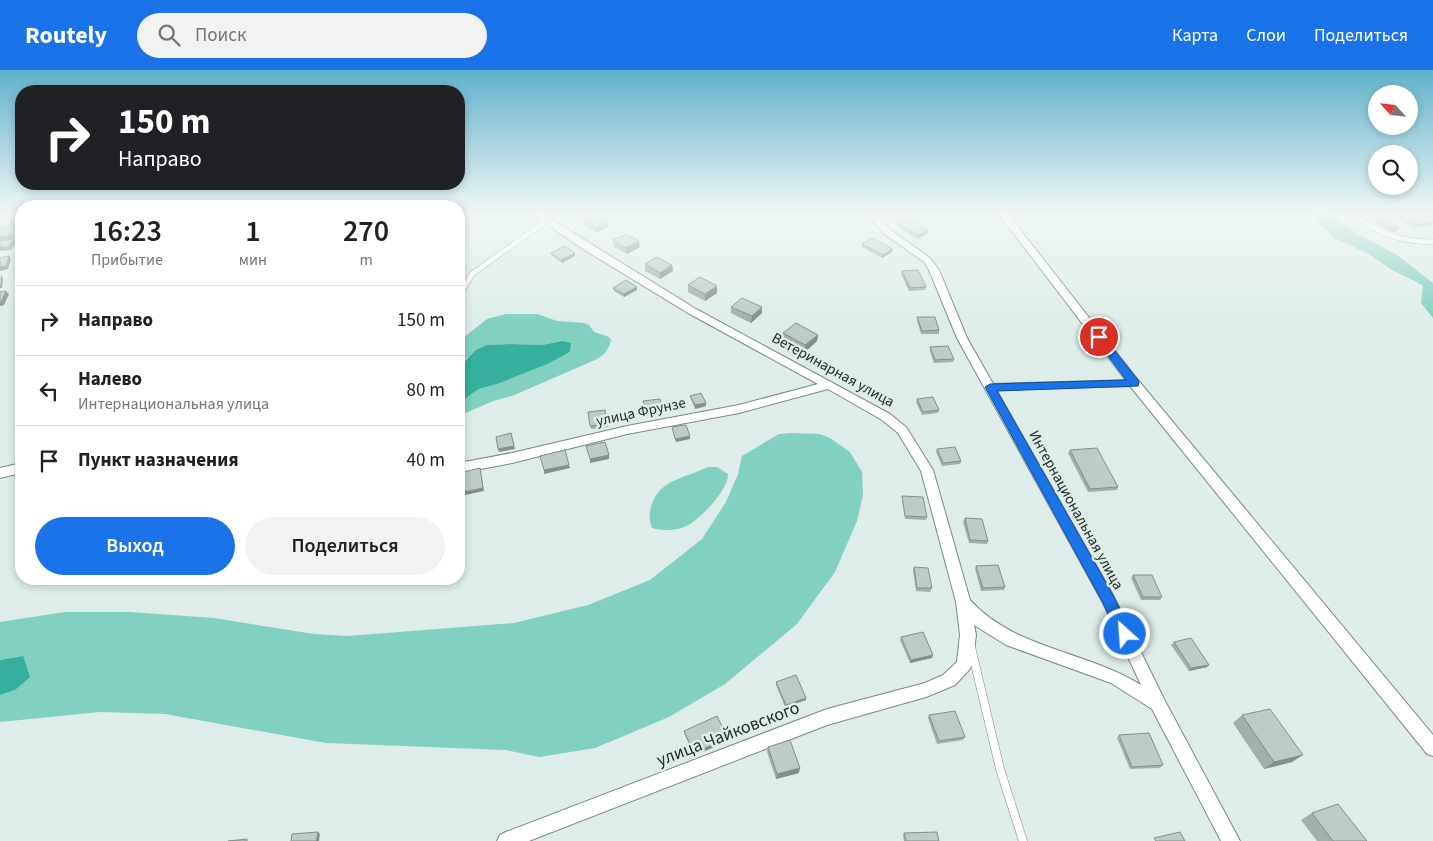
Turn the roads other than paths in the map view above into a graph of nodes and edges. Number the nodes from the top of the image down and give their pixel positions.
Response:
1 (507, 249) edge
2 (590, 249) edge
3 (911, 249) edge
4 (1030, 249) edge
5 (465, 286) edge
6 (1134, 383) junction
7 (830, 385) junction
8 (990, 387) junction
9 (465, 467) edge
10 (15, 469) edge
11 (0, 473) edge
12 (963, 602) junction
13 (968, 635) junction
14 (964, 666) joint
15 (1158, 704) junction
16 (1433, 748) edge
17 (506, 841) edge
18 (1023, 841) edge
19 (1231, 841) edge

1 - 5 lane
2 - 7 street, Ветеринарная улица
3 - 8 street, Интернациональная улица
4 - 6 street
6 - 8 lane
6 - 16 street
7 - 9 street, улица Фрунзе
7 - 12 street, Ветеринарная улица
8 - 15 street, Интернациональная улица
10 - 11 street
12 - 13 street, Ветеринарная улица
12 - 15 street
13 - 14 street, Ветеринарная улица
13 - 18 lane
14 - 17 street, улица Чайковского
15 - 19 street, Интернациональная улица

